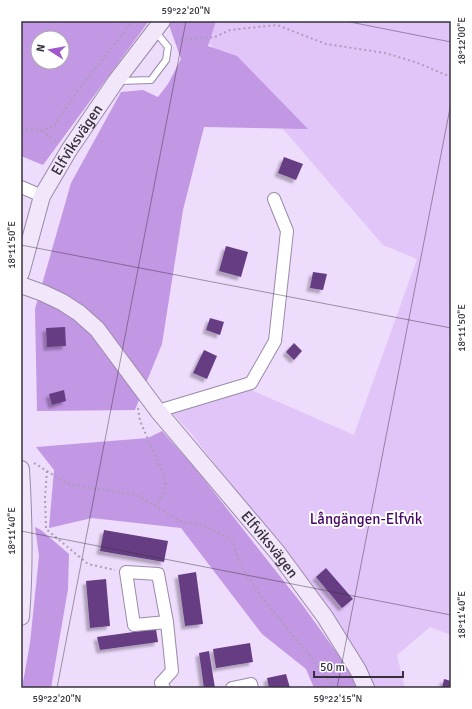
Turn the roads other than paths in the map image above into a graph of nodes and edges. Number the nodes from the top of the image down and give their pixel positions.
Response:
1 (158, 26) edge
2 (116, 81) junction
3 (21, 187) edge
4 (42, 196) junction
5 (274, 200) dead end
6 (21, 273) edge
7 (21, 285) edge
8 (158, 411) junction
9 (27, 466) edge
10 (21, 617) edge
11 (167, 622) junction
12 (163, 686) edge
13 (232, 688) edge
14 (252, 688) edge
15 (366, 688) edge

1 - 2 street, Elfviksvägen
1 - 2 lane
2 - 4 street, Elfviksvägen
3 - 4 street
4 - 6 street, Elfviksvägen
5 - 8 street
7 - 8 street, Elfviksvägen
8 - 15 street, Elfviksvägen
9 - 10 street
11 - 11 street
11 - 12 street
13 - 14 street

